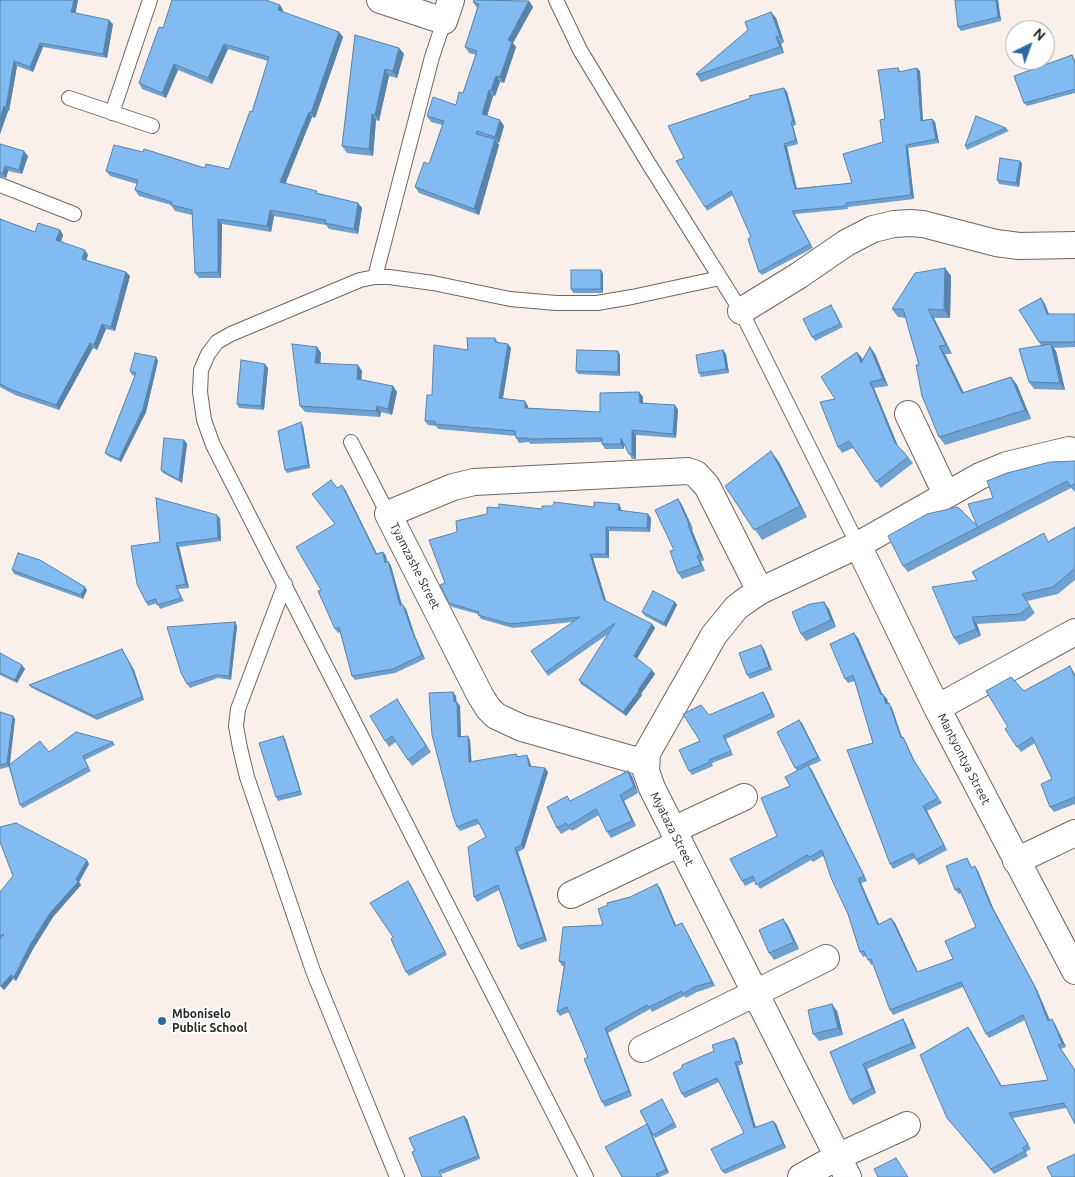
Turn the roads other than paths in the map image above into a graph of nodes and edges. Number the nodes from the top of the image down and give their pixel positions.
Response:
1 (150, 0) edge
2 (380, 0) edge
3 (556, 0) edge
4 (448, 11) edge
5 (69, 98) dead end
6 (112, 112) junction
7 (152, 126) dead end
8 (0, 185) edge
9 (74, 214) dead end
10 (1075, 245) edge
11 (374, 277) junction
12 (720, 278) junction
13 (741, 311) junction
14 (908, 414) dead end
15 (351, 442) dead end
16 (1069, 450) dead end
17 (946, 494) junction
18 (388, 514) junction
19 (858, 545) junction
20 (285, 584) junction
21 (760, 591) junction
22 (1075, 632) edge
23 (937, 708) junction
24 (645, 763) junction
25 (744, 797) dead end
26 (1075, 834) edge
27 (676, 836) junction
28 (1016, 861) junction
29 (571, 895) dead end
30 (826, 958) dead end
31 (1075, 971) edge
32 (755, 992) junction
33 (642, 1049) dead end
34 (907, 1125) dead end
35 (843, 1167) edge
36 (396, 1177) edge
37 (586, 1177) edge
38 (801, 1177) edge

1 - 6 lane
2 - 4 street
3 - 12 lane
4 - 11 lane
5 - 6 lane
6 - 7 lane
8 - 9 lane
10 - 13 street
11 - 12 lane
11 - 20 lane
12 - 13 lane
13 - 19 lane
14 - 17 street
15 - 18 lane
16 - 17 street
17 - 19 street
18 - 21 street, Tyamzashe Street
18 - 24 street, Tyamzashe Street
19 - 21 street
19 - 23 street, Mantyontya Street
20 - 36 lane
20 - 37 lane
21 - 24 street
22 - 23 street
23 - 28 street, Mantyontya Street
24 - 27 street, Myataza Street
25 - 27 street
26 - 28 street
27 - 29 street
27 - 32 street, Myataza Street
28 - 31 street, Mantyontya Street
30 - 32 street
32 - 33 street
32 - 35 street, Myataza Street
34 - 35 street
35 - 38 street

